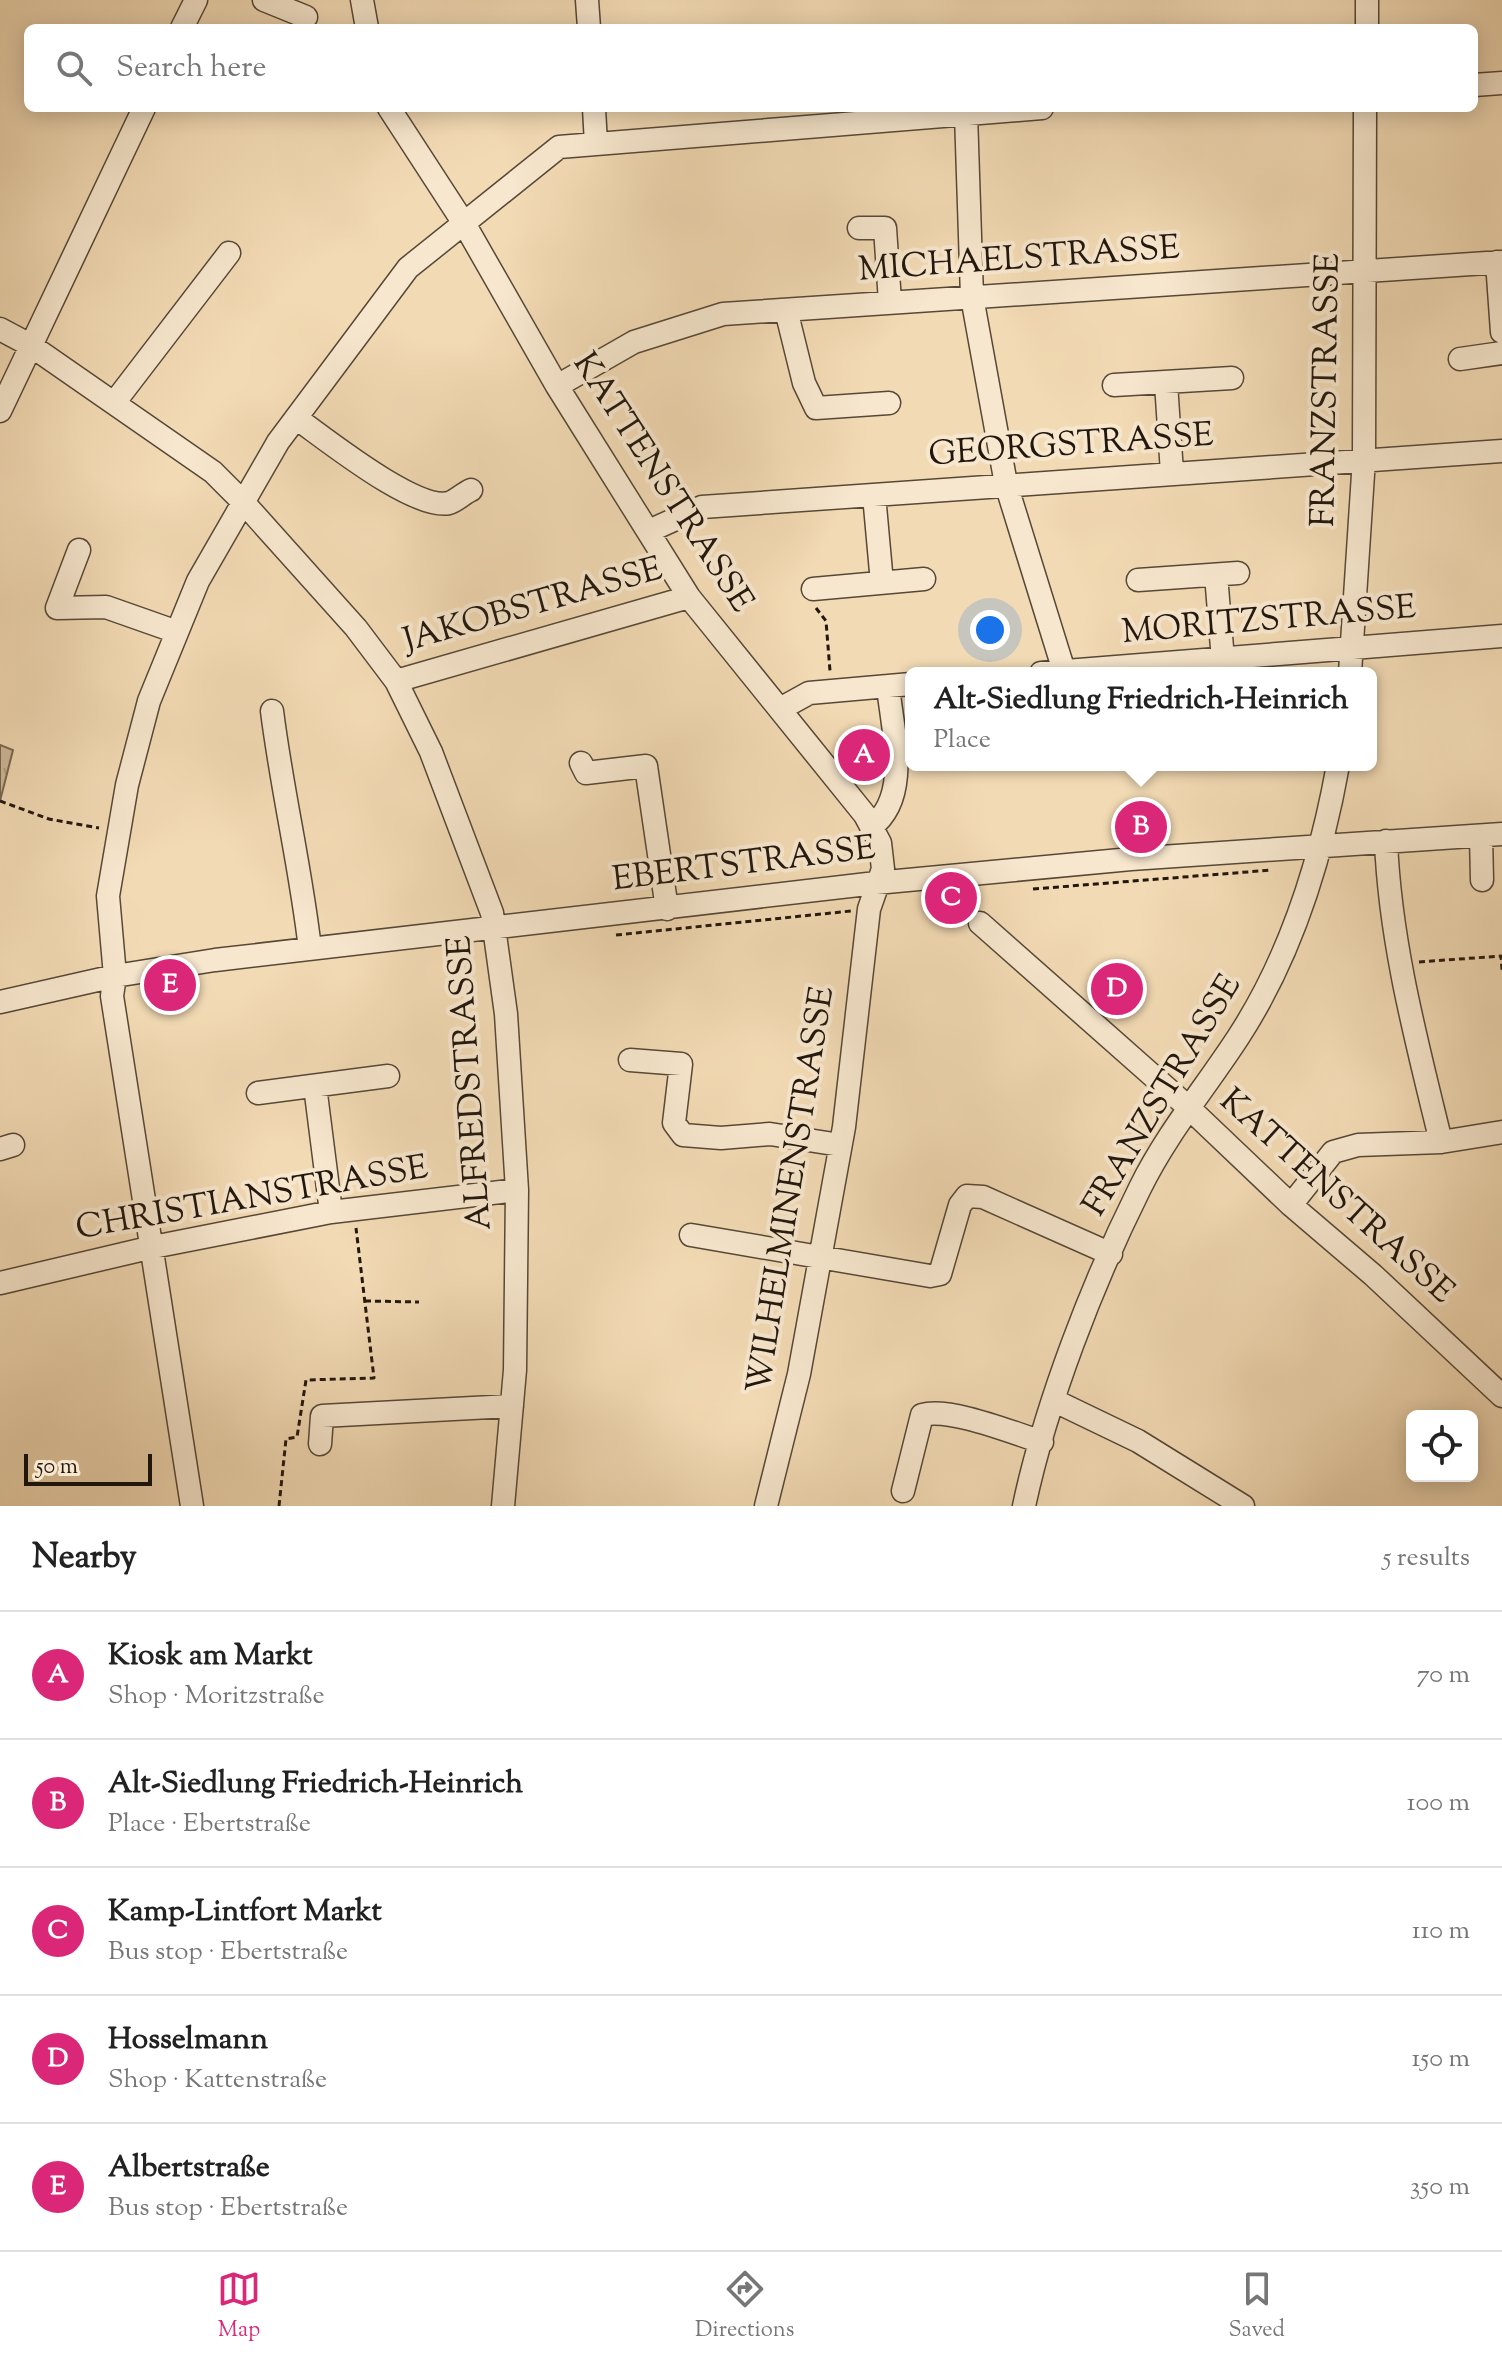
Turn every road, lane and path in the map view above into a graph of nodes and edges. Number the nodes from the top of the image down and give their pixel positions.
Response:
1 (196, 0) edge
2 (264, 0) edge
3 (362, 0) edge
4 (587, 0) edge
5 (1367, 0) edge
6 (306, 17) dead end
7 (184, 24) edge
8 (366, 24) edge
9 (589, 24) edge
10 (1367, 24) edge
11 (1502, 83) edge
12 (1478, 85) edge
13 (142, 112) edge
14 (392, 112) edge
15 (594, 112) edge
16 (991, 112) edge
17 (1365, 112) edge
18 (966, 114) junction
19 (596, 144) junction
20 (465, 225) junction
21 (859, 228) dead end
22 (229, 253) dead end
23 (1500, 262) edge
24 (1363, 270) junction
25 (972, 297) junction
26 (890, 302) junction
27 (786, 310) junction
28 (0, 329) edge
29 (1502, 332) edge
30 (30, 345) junction
31 (1502, 353) edge
32 (1460, 359) dead end
33 (1232, 378) dead end
34 (1166, 383) junction
35 (1114, 385) dead end
36 (557, 386) junction
37 (114, 403) junction
38 (889, 403) dead end
39 (0, 411) edge
40 (296, 418) junction
41 (1502, 451) edge
42 (1364, 459) junction
43 (1172, 473) junction
44 (1006, 484) junction
45 (471, 490) dead end
46 (874, 495) junction
47 (244, 503) junction
48 (649, 531) junction
49 (79, 550) dead end
50 (924, 579) dead end
51 (1138, 580) dead end
52 (882, 583) junction
53 (813, 589) joint
54 (689, 597) junction
55 (177, 632) junction
56 (1502, 636) edge
57 (1353, 649) junction
58 (1223, 660) junction
59 (1063, 667) edge
60 (1171, 667) edge
61 (1351, 667) edge
62 (396, 681) junction
63 (905, 685) edge
64 (888, 686) junction
65 (831, 691) junction
66 (780, 709) junction
67 (272, 711) dead end
68 (581, 763) dead end
69 (1337, 771) edge
70 (0, 801) edge
71 (871, 827) junction
72 (119, 831) junction
73 (1491, 835) edge
74 (1386, 841) junction
75 (1322, 847) junction
76 (1284, 869) dead end
77 (1482, 880) dead end
78 (876, 883) junction
79 (1020, 890) dead end
80 (967, 893) dead end
81 (980, 893) dead end
82 (667, 909) junction
83 (869, 909) junction
84 (980, 923) dead end
85 (495, 929) junction
86 (608, 935) dead end
87 (310, 949) junction
88 (1402, 964) junction
89 (1502, 970) edge
90 (115, 976) junction
91 (0, 1002) edge
92 (630, 1060) dead end
93 (388, 1076) dead end
94 (315, 1086) junction
95 (258, 1093) dead end
96 (1188, 1107) junction
97 (1502, 1132) edge
98 (1441, 1142) junction
99 (840, 1145) junction
100 (517, 1190) junction
101 (1291, 1205) junction
102 (353, 1209) junction
103 (331, 1212) junction
104 (691, 1235) dead end
105 (153, 1247) junction
106 (1111, 1254) junction
107 (820, 1257) junction
108 (0, 1283) edge
109 (365, 1301) junction
110 (419, 1302) dead end
111 (1502, 1396) edge
112 (1055, 1401) junction
113 (512, 1406) junction
114 (1042, 1442) junction
115 (320, 1444) dead end
116 (903, 1491) dead end
117 (192, 1506) edge
118 (279, 1506) edge
119 (503, 1506) edge
120 (766, 1506) edge
121 (1024, 1506) edge
122 (1243, 1506) edge

1 - 7 street
2 - 6 street
3 - 8 street
4 - 9 street
5 - 10 street
11 - 12 street
13 - 30 street
14 - 20 street, KATTENSTRASSE
15 - 19 street
16 - 18 street
17 - 24 street, FRANZSTRASSE
18 - 19 street
18 - 25 street
19 - 20 street
20 - 36 street, KATTENSTRASSE
20 - 40 street
21 - 26 street
22 - 37 street
23 - 24 street, MICHAELSTRASSE
23 - 29 street
24 - 25 street, MICHAELSTRASSE
24 - 42 street, FRANZSTRASSE
25 - 26 street, MICHAELSTRASSE
25 - 44 street
26 - 27 street, MICHAELSTRASSE
27 - 36 street, MICHAELSTRASSE
27 - 38 street
28 - 30 street, ALFREDSTRASSE
30 - 37 street, ALFREDSTRASSE
30 - 39 street
31 - 32 street
33 - 34 street
34 - 35 street
34 - 43 street
36 - 48 street, KATTENSTRASSE
37 - 47 street, ALFREDSTRASSE
40 - 45 street
40 - 47 street
41 - 42 street, GEORGSTRASSE
42 - 43 street, GEORGSTRASSE
42 - 57 street, FRANZSTRASSE
43 - 44 street, GEORGSTRASSE
44 - 46 street, GEORGSTRASSE
44 - 59 street
46 - 48 street, GEORGSTRASSE
46 - 52 street
47 - 55 street
47 - 62 street, ALFREDSTRASSE
48 - 54 street, KATTENSTRASSE
49 - 55 street
50 - 52 street
51 - 58 street
52 - 53 street
53 - 65 path
54 - 62 street, JAKOBSTRASSE
54 - 66 street, KATTENSTRASSE
55 - 72 street
56 - 57 street, MORITZSTRASSE
57 - 58 street, MORITZSTRASSE
57 - 61 street, FRANZSTRASSE
58 - 60 street, MORITZSTRASSE
62 - 85 street, ALFREDSTRASSE
63 - 64 street
64 - 65 street
64 - 71 street
65 - 66 street
66 - 71 street, KATTENSTRASSE
67 - 87 street
68 - 82 street
69 - 75 street, FRANZSTRASSE
70 - 72 path
71 - 78 street, KATTENSTRASSE
72 - 90 street
73 - 74 street, EBERTSTRASSE
73 - 77 street
74 - 75 street, EBERTSTRASSE
74 - 88 street
75 - 78 street, EBERTSTRASSE
75 - 96 street, FRANZSTRASSE
76 - 79 path
78 - 82 street, EBERTSTRASSE
78 - 83 street, WILHELMINENSTRASSE
80 - 81 path
82 - 85 street, EBERTSTRASSE
83 - 86 path
83 - 99 street, WILHELMINENSTRASSE
84 - 96 street, KATTENSTRASSE
85 - 87 street, EBERTSTRASSE
85 - 100 street, ALFREDSTRASSE
87 - 90 street, EBERTSTRASSE
88 - 89 path
88 - 98 street
90 - 91 street, EBERTSTRASSE
90 - 105 street
92 - 99 street
93 - 94 street
94 - 95 street
94 - 103 street
96 - 101 street, KATTENSTRASSE
96 - 106 street, FRANZSTRASSE
97 - 98 street
98 - 101 street
99 - 107 street, WILHELMINENSTRASSE
100 - 102 street, CHRISTIANSTRASSE
100 - 113 street, ALFREDSTRASSE
101 - 111 street, KATTENSTRASSE
102 - 103 street, CHRISTIANSTRASSE
102 - 109 path
103 - 105 street, CHRISTIANSTRASSE
104 - 107 street
105 - 108 street, CHRISTIANSTRASSE
105 - 117 street
106 - 107 street
106 - 112 street, FRANZSTRASSE
107 - 120 street, WILHELMINENSTRASSE
109 - 110 path
109 - 118 path
112 - 114 street, FRANZSTRASSE
112 - 122 street
113 - 115 street
113 - 119 street, ALFREDSTRASSE
114 - 116 street
114 - 121 street, FRANZSTRASSE

